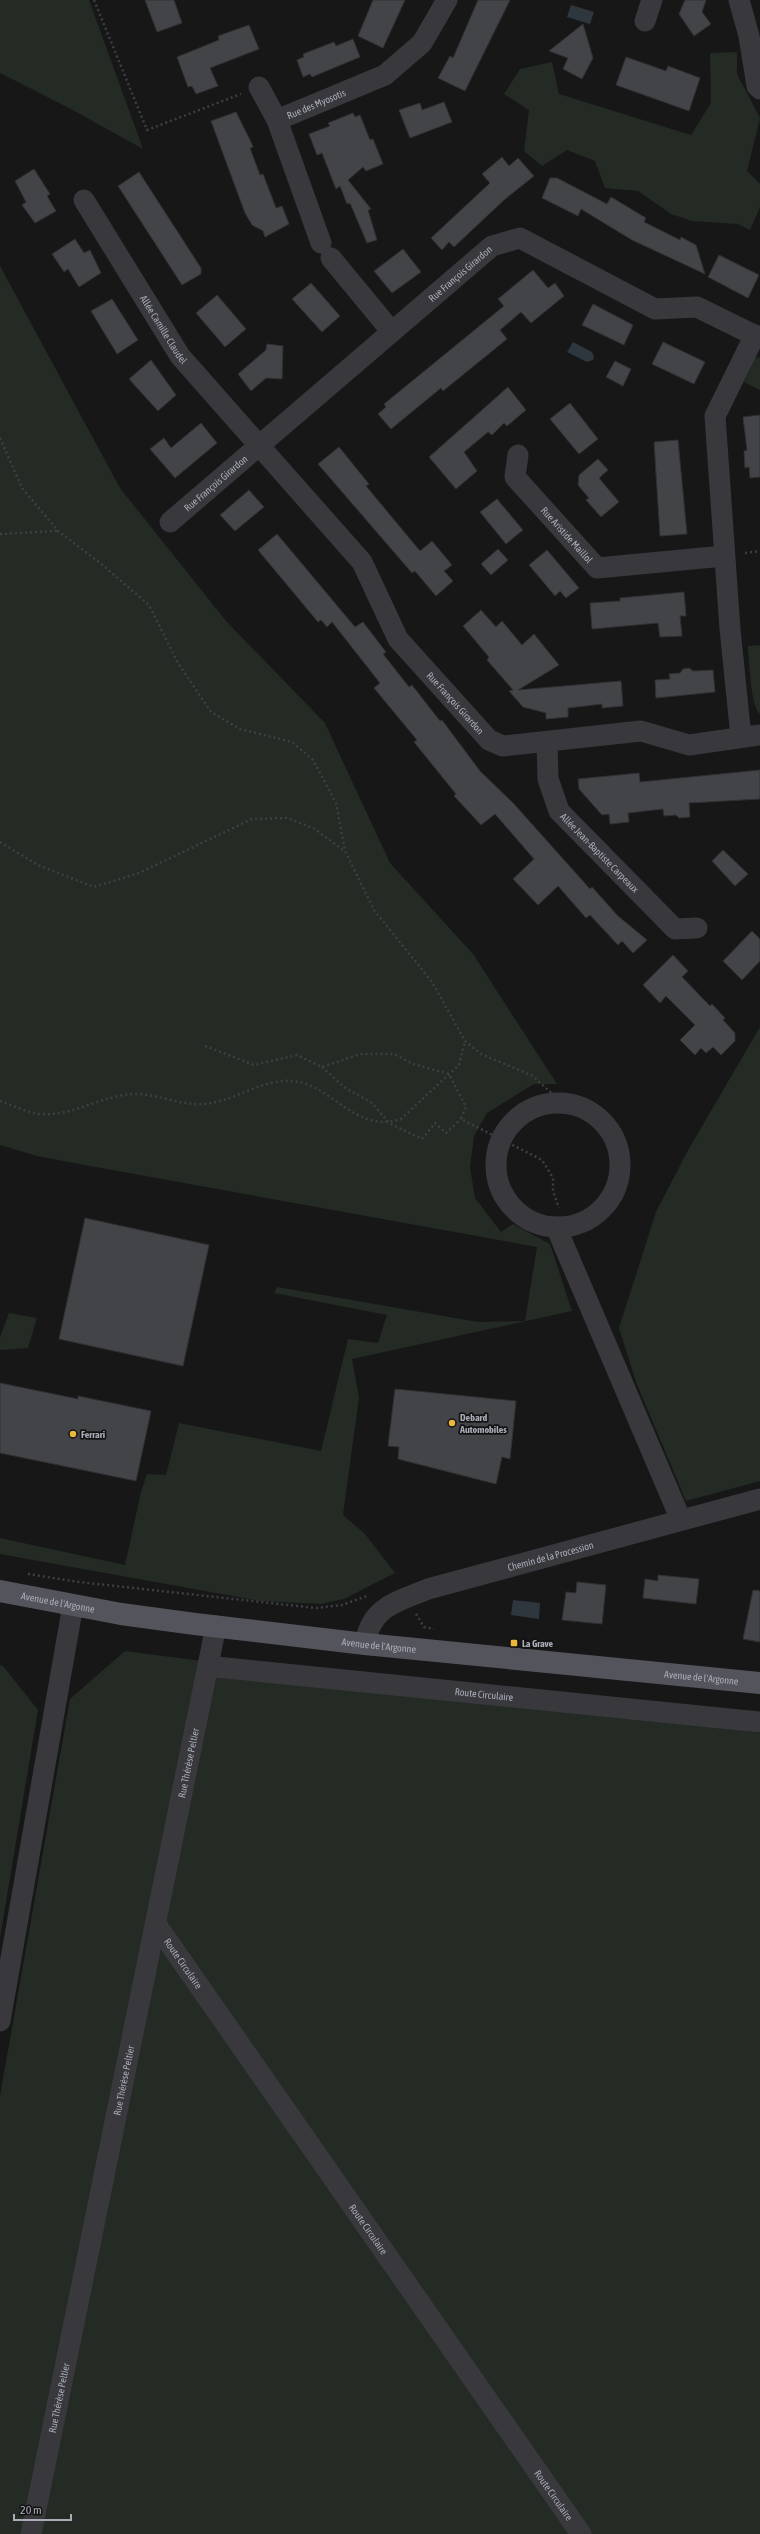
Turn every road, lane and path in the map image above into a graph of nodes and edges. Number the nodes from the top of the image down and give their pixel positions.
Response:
1 (94, 0) edge
2 (447, 0) edge
3 (652, 0) edge
4 (739, 0) edge
5 (645, 21) dead end
6 (259, 87) joint
7 (760, 89) edge
8 (278, 120) junction
9 (84, 200) dead end
10 (392, 332) junction
11 (758, 336) edge
12 (0, 438) edge
13 (260, 445) junction
14 (518, 455) dead end
15 (170, 522) dead end
16 (58, 531) junction
17 (0, 534) edge
18 (724, 556) junction
19 (750, 736) edge
20 (547, 742) junction
21 (0, 842) edge
22 (345, 851) junction
23 (697, 928) dead end
24 (465, 1041) junction
25 (205, 1046) dead end
26 (322, 1067) junction
27 (450, 1074) junction
28 (0, 1101) edge
29 (562, 1103) junction
30 (460, 1119) junction
31 (389, 1123) junction
32 (502, 1139) junction
33 (556, 1227) junction
34 (760, 1498) edge
35 (681, 1520) junction
36 (0, 1591) edge
37 (73, 1605) junction
38 (216, 1626) junction
39 (365, 1644) junction
40 (209, 1662) junction
41 (760, 1683) edge
42 (760, 1722) edge
43 (156, 1924) junction
44 (0, 2021) edge
45 (31, 2534) edge
46 (581, 2534) edge

1 - 6 path
2 - 8 street, Rue des Myosotis
3 - 5 street
4 - 7 street
6 - 8 street
8 - 10 street, Rue des Myosotis
9 - 13 street, Allée Camille Claudel
10 - 11 street, Rue François Girardon
10 - 13 street, Rue François Girardon
11 - 18 street
12 - 16 path
13 - 15 street, Rue François Girardon
13 - 20 street, Rue François Girardon
14 - 18 street, Rue Aristide Maillol
16 - 17 path
16 - 22 path
18 - 19 street
19 - 20 street, Rue François Girardon
20 - 23 street, Allée Jean-Baptiste Carpeaux
21 - 22 path
22 - 24 path
24 - 27 path
24 - 29 path
25 - 26 path
26 - 27 path
26 - 31 path
27 - 30 path
27 - 31 path
28 - 31 path
29 - 32 street
29 - 33 street
30 - 31 path
30 - 32 path
32 - 33 path
32 - 33 street
33 - 35 street
34 - 35 street, Chemin de la Procession
35 - 39 street, Chemin de la Procession
36 - 37 main road, Avenue de l'Argonne
37 - 38 main road, Avenue de l'Argonne
37 - 44 street
38 - 39 main road, Avenue de l'Argonne
38 - 40 street, Rue Thérèse Peltier
39 - 41 main road, Avenue de l'Argonne
40 - 42 street, Route Circulaire
40 - 43 street, Rue Thérèse Peltier
43 - 45 street, Rue Thérèse Peltier
43 - 46 street, Route Circulaire

